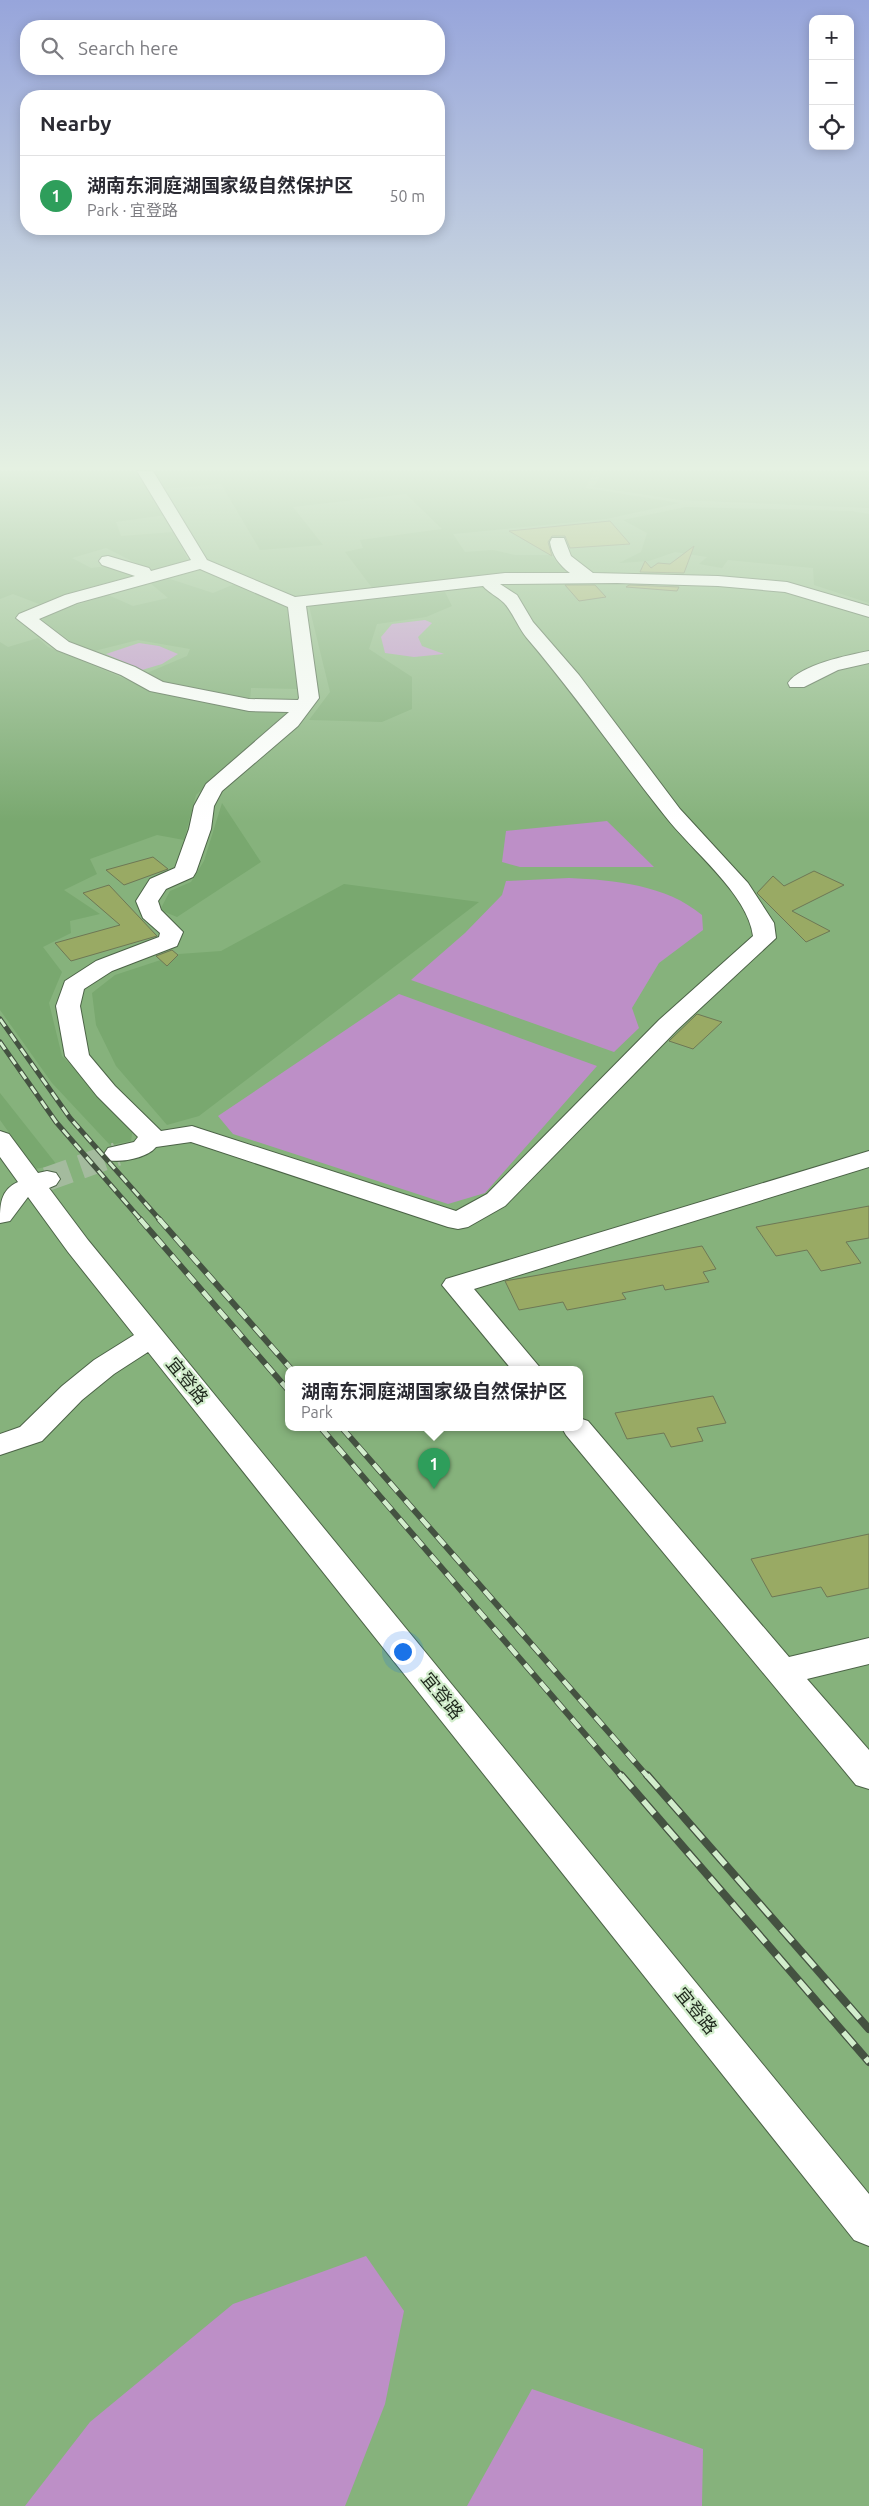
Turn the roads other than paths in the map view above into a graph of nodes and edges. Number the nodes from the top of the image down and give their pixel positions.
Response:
1 (109, 588) edge
2 (260, 588) edge
3 (417, 588) edge
4 (494, 588) edge
5 (791, 588) edge
6 (294, 602) junction
7 (869, 612) edge
8 (869, 657) edge
9 (797, 683) dead end
10 (304, 706) junction
11 (0, 1139) edge
12 (148, 1141) junction
13 (117, 1154) tunnel mouth
14 (869, 1159) edge
15 (40, 1182) junction
16 (0, 1215) edge
17 (151, 1337) junction
18 (525, 1366) edge
19 (580, 1431) edge
20 (0, 1445) edge
21 (869, 1651) edge
22 (782, 1672) junction
23 (869, 1775) edge
24 (869, 2226) edge

1 - 10 street
2 - 6 street
3 - 6 street
4 - 12 street
5 - 7 street
6 - 10 street
8 - 9 street
10 - 12 street
11 - 15 street, 宜登路
12 - 13 street
14 - 18 street
15 - 16 street
15 - 17 street, 宜登路
17 - 20 street
17 - 24 street, 宜登路
19 - 22 street
21 - 22 street
22 - 23 street

